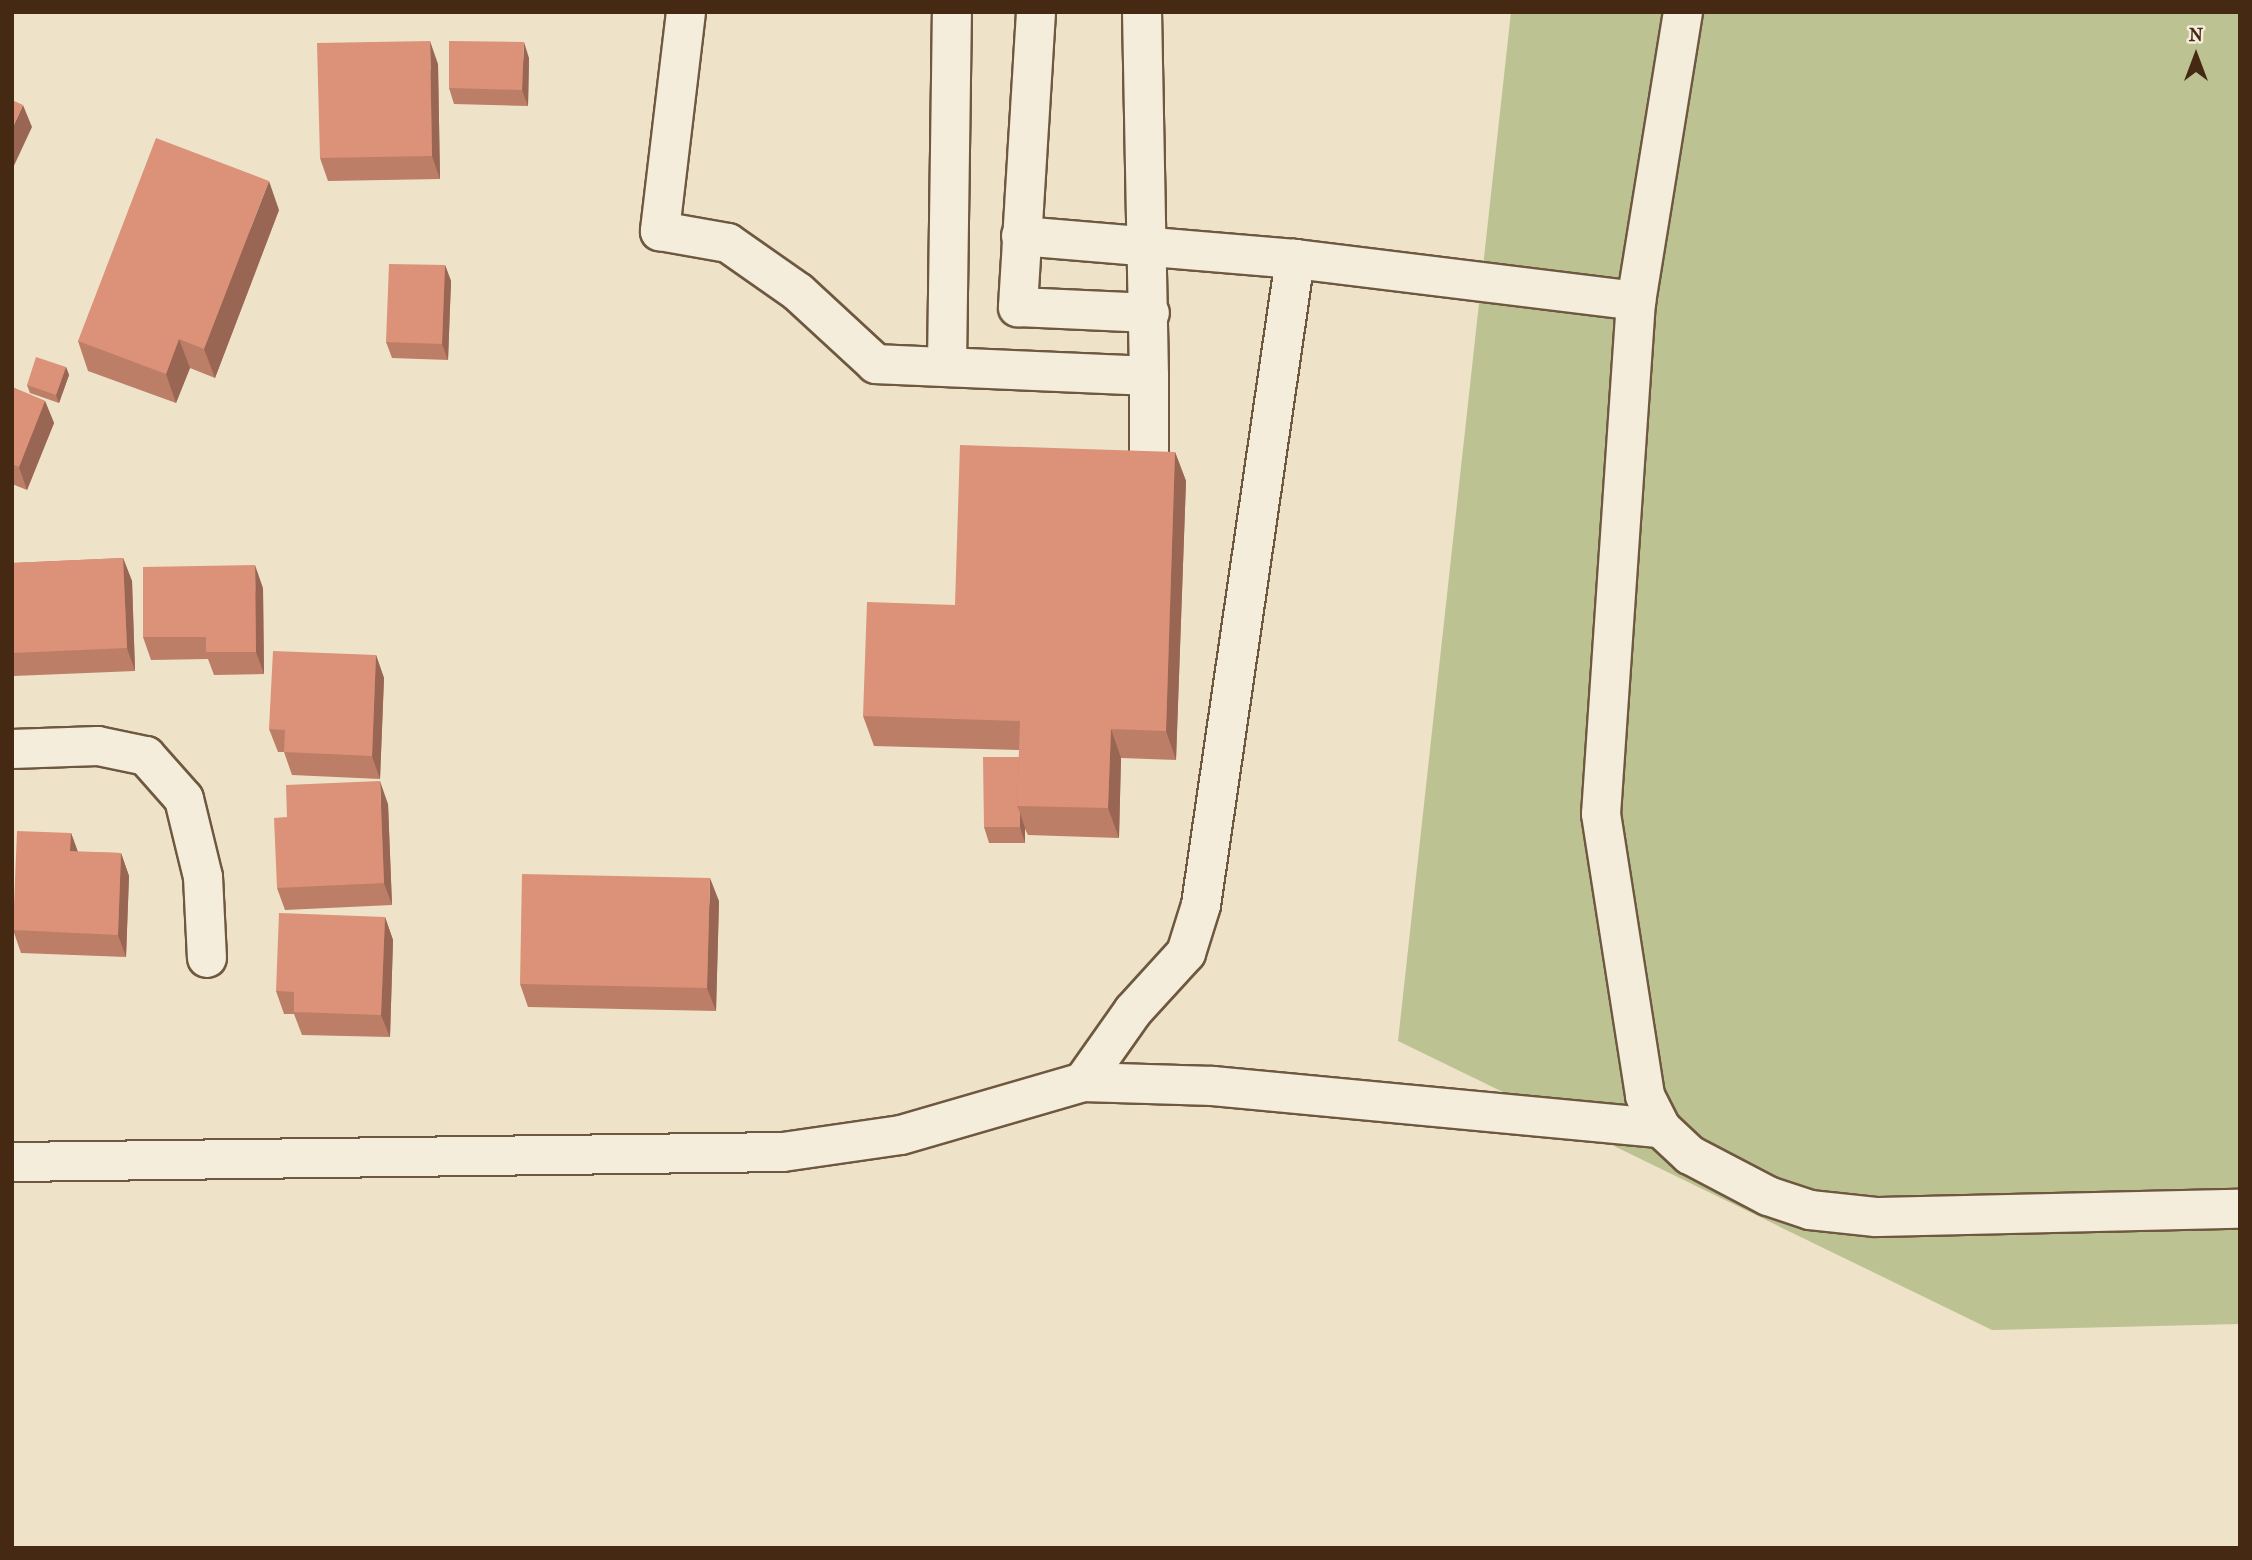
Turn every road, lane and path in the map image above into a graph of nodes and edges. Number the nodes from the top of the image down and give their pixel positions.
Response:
1 (686, 12) edge
2 (951, 12) edge
3 (1036, 12) edge
4 (1142, 12) edge
5 (1683, 12) edge
6 (1020, 236) junction
7 (1151, 245) junction
8 (1295, 259) junction
9 (1636, 301) junction
10 (1150, 313) junction
11 (947, 365) junction
12 (1149, 376) junction
13 (1149, 475) edge
14 (12, 749) edge
15 (207, 958) dead end
16 (1083, 1082) junction
17 (1661, 1128) junction
18 (12, 1162) edge
19 (2240, 1209) edge

1 - 11 street
2 - 11 street
3 - 6 street
4 - 7 street
5 - 9 street
6 - 7 street
6 - 10 street
7 - 8 street
7 - 10 street
8 - 9 street
8 - 16 street
9 - 17 street
10 - 12 street
11 - 12 street
12 - 13 street
14 - 15 street
16 - 17 street
16 - 18 street
17 - 19 street

